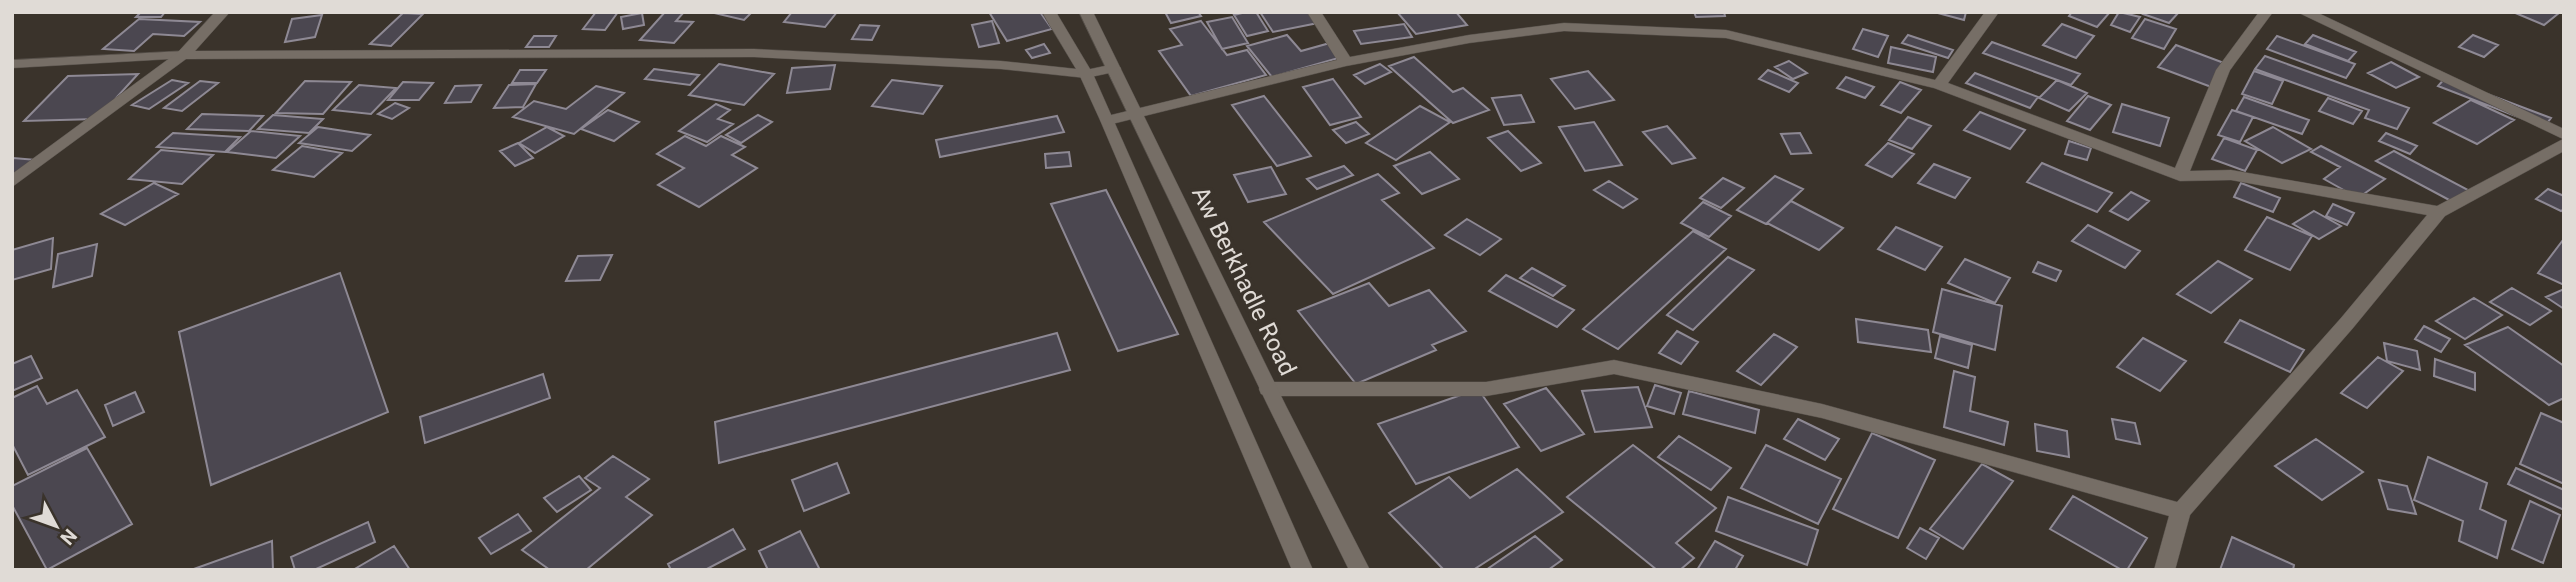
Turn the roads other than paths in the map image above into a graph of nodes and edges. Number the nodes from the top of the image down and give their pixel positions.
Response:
1 (222, 12) edge
2 (1049, 12) edge
3 (1086, 12) edge
4 (1314, 12) edge
5 (1574, 12) edge
6 (1992, 12) edge
7 (2266, 12) edge
8 (2304, 12) edge
9 (1564, 27) junction
10 (183, 55) junction
11 (1346, 62) junction
12 (12, 64) edge
13 (1114, 68) junction
14 (1086, 74) junction
15 (1939, 85) junction
16 (1136, 113) junction
17 (1108, 120) junction
18 (2564, 135) edge
19 (2564, 144) edge
20 (2180, 176) junction
21 (12, 182) edge
22 (2439, 212) junction
23 (1268, 389) junction
24 (2181, 511) junction
25 (1303, 570) edge
26 (1360, 570) edge
27 (2164, 570) edge

1 - 10 street
2 - 14 street
3 - 13 street, Aw Berkhadle Road
4 - 11 street
5 - 9 street
6 - 15 street
7 - 20 street
8 - 18 street
9 - 11 street
9 - 15 street
10 - 12 street
10 - 14 street
10 - 21 street
11 - 16 street
13 - 14 street
13 - 16 street, Aw Berkhadle Road
14 - 17 street
15 - 20 street
16 - 17 street
16 - 23 street, Aw Berkhadle Road
17 - 25 street
19 - 22 street
20 - 22 street
22 - 24 street
23 - 24 street
23 - 26 street, Aw Berkhadle Road
24 - 27 street

